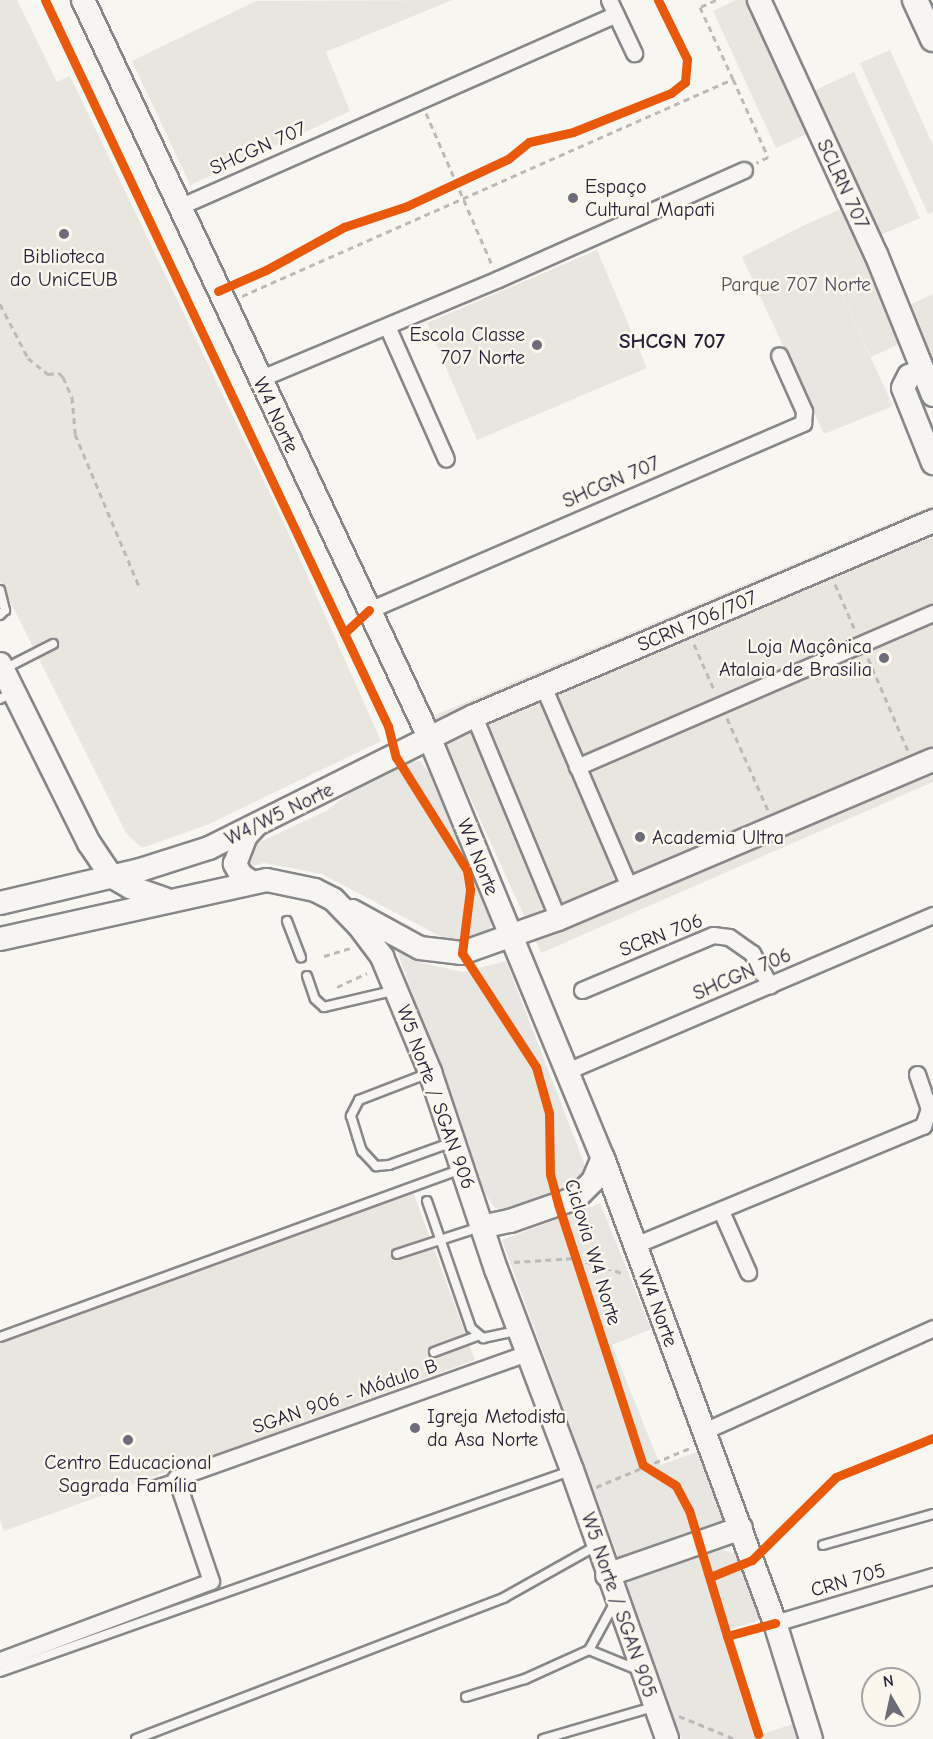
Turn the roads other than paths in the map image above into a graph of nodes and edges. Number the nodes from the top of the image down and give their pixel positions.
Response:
1 (83, 0) edge
2 (759, 0) edge
3 (915, 0) edge
4 (613, 7) edge
5 (933, 39) edge
6 (634, 53) dead end
7 (744, 170) road end
8 (181, 206) junction
9 (387, 326) junction
10 (779, 355) dead end
11 (923, 370) junction
12 (259, 379) junction
13 (933, 395) edge
14 (446, 459) dead end
15 (933, 463) edge
16 (933, 521) edge
17 (0, 590) edge
18 (369, 610) junction
19 (933, 613) edge
20 (0, 615) edge
21 (53, 644) dead end
22 (1, 668) edge
23 (543, 686) junction
24 (7, 695) edge
25 (474, 716) junction
26 (430, 739) junction
27 (924, 763) edge
28 (577, 767) junction
29 (256, 825) junction
30 (111, 876) junction
31 (250, 881) junction
32 (630, 889) junction
33 (167, 899) junction
34 (333, 899) junction
35 (0, 903) edge
36 (933, 915) edge
37 (558, 919) junction
38 (287, 921) dead end
39 (511, 936) junction
40 (0, 939) edge
41 (301, 957) dead end
42 (308, 976) dead end
43 (770, 985) junction
44 (396, 990) junction
45 (582, 990) dead end
46 (567, 1071) junction
47 (430, 1072) junction
48 (917, 1074) dead end
49 (453, 1142) junction
50 (603, 1158) junction
51 (463, 1169) junction
52 (427, 1201) dead end
53 (721, 1211) junction
54 (481, 1227) junction
55 (441, 1240) junction
56 (635, 1245) junction
57 (397, 1254) dead end
58 (748, 1272) dead end
59 (933, 1328) edge
60 (519, 1331) junction
61 (477, 1336) junction
62 (0, 1337) edge
63 (434, 1352) dead end
64 (528, 1353) junction
65 (706, 1436) junction
66 (572, 1470) junction
67 (176, 1478) junction
68 (155, 1485) dead end
69 (933, 1514) edge
70 (741, 1528) junction
71 (823, 1545) dead end
72 (597, 1546) junction
73 (607, 1575) junction
74 (933, 1576) edge
75 (616, 1600) junction
76 (775, 1623) junction
77 (588, 1650) junction
78 (0, 1660) edge
79 (642, 1671) junction
80 (0, 1672) edge
81 (466, 1697) dead end
82 (655, 1707) junction
83 (136, 1739) edge
84 (543, 1739) edge
85 (667, 1739) edge
86 (811, 1739) edge

1 - 8 main road, W4 Norte
2 - 11 main road, SCLRN 707
3 - 5 main road
4 - 6 street, SHCGN 707
4 - 8 street, SHCGN 707
7 - 9 street
8 - 12 main road, W4 Norte
9 - 12 street
9 - 14 street
10 - 18 street, SHCGN 707
11 - 13 main road, SCLRN 707
11 - 15 main road
12 - 18 main road, W4 Norte
16 - 23 main road, SCRN 706/707
17 - 20 lane
18 - 26 main road, W4 Norte
19 - 28 street
21 - 22 lane
22 - 24 main road
23 - 25 main road, W4/W5 Norte
23 - 28 street
24 - 30 main road
25 - 26 main road, W4/W5 Norte
25 - 37 street
26 - 29 main road, W4/W5 Norte
26 - 39 main road, W4 Norte
27 - 32 main road
28 - 32 street
29 - 30 main road, W4/W5 Norte
29 - 31 main road
30 - 33 main road
30 - 35 main road, W4/W5 Norte
31 - 33 main road, W5 Norte / SGAN 906
31 - 34 main road, W5 Norte / SGAN 906
32 - 37 main road
33 - 40 main road
34 - 39 main road
34 - 44 main road, W5 Norte / SGAN 906
36 - 43 street, SHCGN 706
37 - 39 main road
38 - 41 lane
39 - 46 main road, W4 Norte
42 - 44 lane
43 - 45 street, SCRN 706
43 - 46 street, SHCGN 706
44 - 47 main road, W5 Norte / SGAN 906
46 - 50 main road, W4 Norte
47 - 49 main road, W5 Norte / SGAN 906
47 - 49 lane
48 - 53 street
49 - 51 main road, W5 Norte / SGAN 906
50 - 54 main road
50 - 56 main road, W4 Norte
51 - 54 main road, W5 Norte / SGAN 906
51 - 62 lane
52 - 55 lane
53 - 56 street
53 - 58 street
54 - 55 lane
54 - 60 main road, W5 Norte / SGAN 906
55 - 57 lane
55 - 61 lane
56 - 65 main road, W4 Norte
59 - 65 street
60 - 61 lane
60 - 64 main road, W5 Norte / SGAN 906
61 - 63 lane
64 - 66 main road, W5 Norte / SGAN 906
64 - 67 street, SGAN 906 - Módulo B
65 - 70 main road, W4 Norte
66 - 72 main road, W5 Norte / SGAN 905
66 - 80 lane
67 - 68 lane, SGAN 906 - Módulo B
67 - 78 street
69 - 71 lane
70 - 73 main road
70 - 76 main road, W4 Norte
72 - 73 main road, W5 Norte / SGAN 905
72 - 83 lane
73 - 75 main road, W5 Norte / SGAN 905
74 - 76 street, CRN 705
75 - 77 lane
75 - 79 main road, W5 Norte / SGAN 905
76 - 86 main road, W4 Norte
77 - 79 lane
77 - 81 lane
79 - 82 main road, W5 Norte / SGAN 905
82 - 84 lane
82 - 85 main road, W5 Norte / SGAN 905

